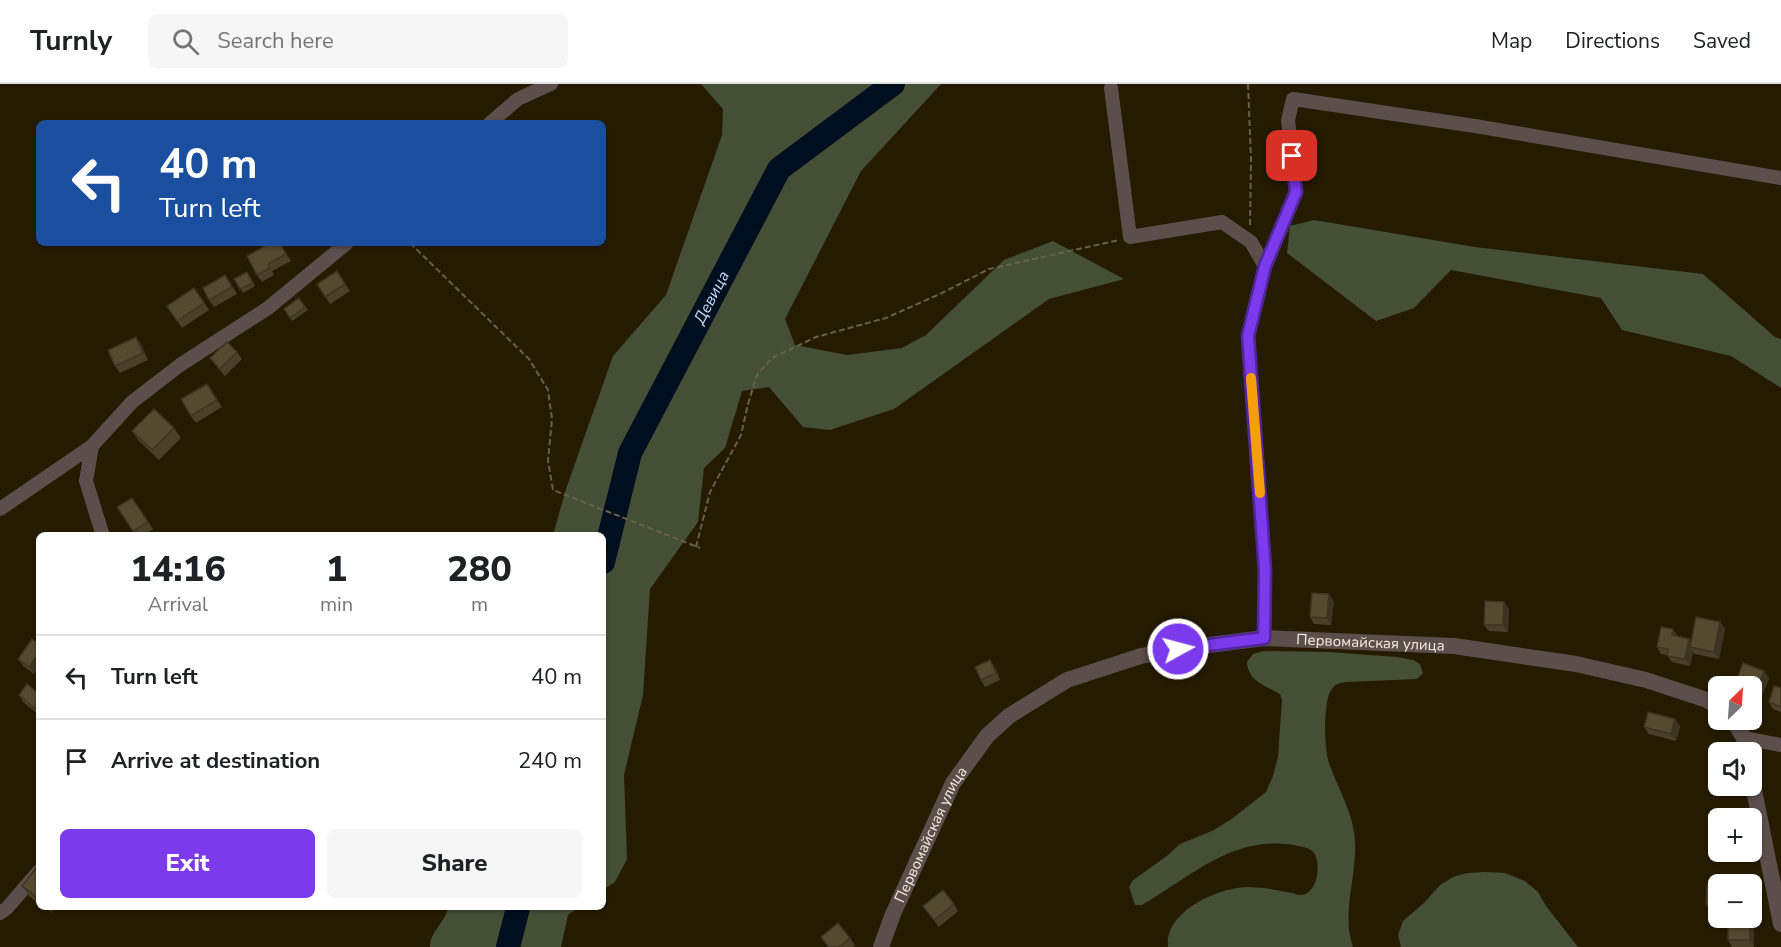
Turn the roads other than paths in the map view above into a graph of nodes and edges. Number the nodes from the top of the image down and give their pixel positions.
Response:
1 (551, 84) edge
2 (1111, 88) dead end
3 (494, 120) edge
4 (1781, 178) edge
5 (343, 246) edge
6 (1265, 266) junction
7 (92, 446) junction
8 (0, 509) edge
9 (102, 532) edge
10 (1264, 638) junction
11 (1708, 701) edge
12 (1781, 745) edge
13 (1762, 746) edge
14 (1755, 796) edge
15 (36, 874) edge
16 (0, 913) edge
17 (1781, 924) edge
18 (881, 947) edge

1 - 3 street
2 - 6 street
4 - 6 street
5 - 7 street
6 - 10 street
7 - 8 street
7 - 9 street
10 - 11 street, Первомайская улица
10 - 18 street, Первомайская улица
12 - 13 street
14 - 17 street
15 - 16 street

